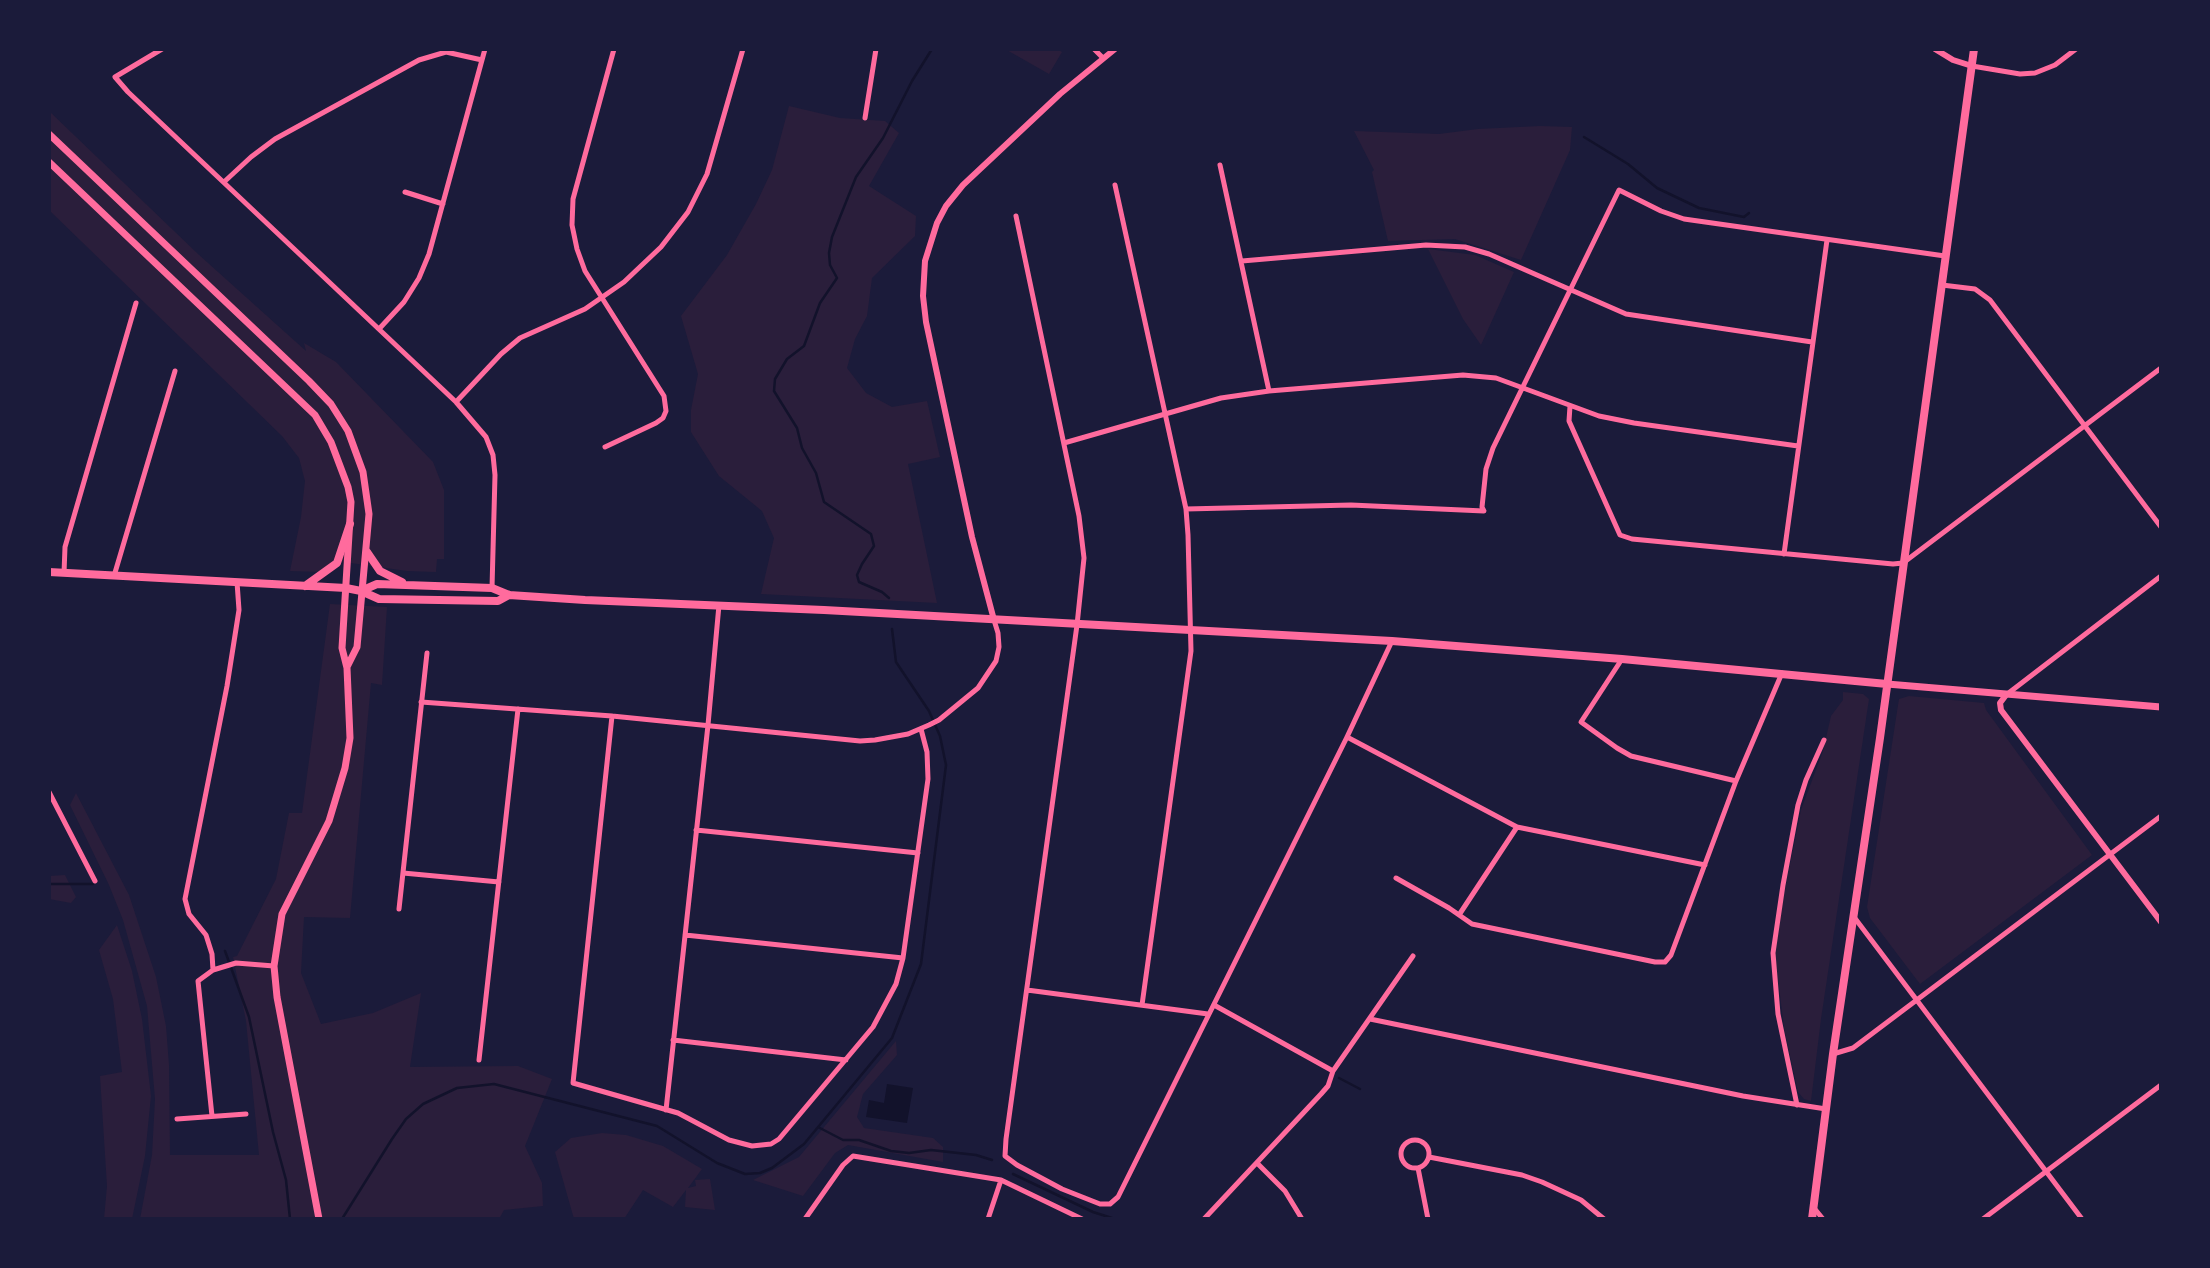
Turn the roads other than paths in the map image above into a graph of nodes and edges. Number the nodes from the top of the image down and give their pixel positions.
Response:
1 (162, 49) edge
2 (485, 49) edge
3 (614, 49) edge
4 (743, 49) edge
5 (876, 49) edge
6 (1094, 49) edge
7 (1115, 49) edge
8 (1935, 49) edge
9 (1974, 49) edge
10 (2076, 49) edge
11 (1103, 58) junction
12 (482, 60) junction
13 (1972, 66) junction
14 (865, 118) dead end
15 (49, 134) edge
16 (49, 162) edge
17 (1220, 165) dead end
18 (225, 183) junction
19 (1115, 185) dead end
20 (405, 192) dead end
21 (443, 204) junction
22 (1016, 216) dead end
23 (1827, 240) junction
24 (1945, 256) junction
25 (1241, 261) junction
26 (1941, 285) junction
27 (1569, 289) junction
28 (601, 299) junction
29 (136, 303) dead end
30 (379, 328) junction
31 (1812, 342) junction
32 (2161, 368) edge
33 (175, 371) dead end
34 (1521, 387) junction
35 (1269, 391) junction
36 (456, 402) junction
37 (1570, 406) junction
38 (1165, 414) junction
39 (2084, 426) junction
40 (1063, 443) junction
41 (1798, 446) junction
42 (605, 447) dead end
43 (1186, 509) junction
44 (350, 524) junction
45 (2161, 527) edge
46 (367, 552) junction
47 (1784, 554) junction
48 (1903, 563) junction
49 (49, 572) edge
50 (64, 573) junction
51 (114, 576) junction
52 (2161, 576) edge
53 (237, 582) junction
54 (411, 585) junction
55 (305, 586) junction
56 (492, 588) junction
57 (346, 589) junction
58 (361, 591) junction
59 (509, 595) junction
60 (440, 600) junction
61 (719, 605) junction
62 (994, 620) junction
63 (1077, 625) junction
64 (1190, 630) junction
65 (1392, 641) junction
66 (427, 653) dead end
67 (1622, 659) junction
68 (347, 668) junction
69 (1782, 673) junction
70 (1887, 684) junction
71 (2006, 695) junction
72 (421, 702) junction
73 (2161, 708) edge
74 (518, 709) junction
75 (612, 716) junction
76 (708, 725) junction
77 (921, 729) junction
78 (1347, 737) junction
79 (1824, 740) dead end
80 (1736, 781) junction
81 (49, 792) edge
82 (2161, 816) edge
83 (1517, 827) junction
84 (696, 830) junction
85 (918, 853) junction
86 (2110, 855) junction
87 (1704, 864) junction
88 (403, 873) junction
89 (1396, 878) dead end
90 (95, 881) dead end
91 (499, 882) junction
92 (399, 909) dead end
93 (1459, 915) junction
94 (1854, 916) junction
95 (2161, 922) edge
96 (685, 935) junction
97 (1413, 956) dead end
98 (903, 958) junction
99 (274, 966) junction
100 (213, 970) junction
101 (1027, 990) junction
102 (1918, 999) junction
103 (1142, 1005) junction
104 (1213, 1005) junction
105 (1208, 1014) junction
106 (1370, 1019) junction
107 (673, 1040) junction
108 (1833, 1054) junction
109 (479, 1060) dead end
110 (846, 1060) junction
111 (1333, 1070) junction
112 (2161, 1085) edge
113 (1797, 1105) junction
114 (1826, 1109) junction
115 (666, 1110) junction
116 (246, 1114) dead end
117 (212, 1116) junction
118 (177, 1119) dead end
119 (1429, 1157) junction
120 (1257, 1163) junction
121 (1418, 1168) junction
122 (2046, 1171) junction
123 (1001, 1180) junction
124 (1814, 1206) junction
125 (319, 1219) edge
126 (805, 1219) edge
127 (988, 1219) edge
128 (1082, 1219) edge
129 (1204, 1219) edge
130 (1302, 1219) edge
131 (1428, 1219) edge
132 (1604, 1219) edge
133 (1812, 1219) edge
134 (1823, 1219) edge
135 (1983, 1219) edge
136 (2082, 1219) edge

1 - 18 street
2 - 12 street
3 - 28 street
4 - 28 street
5 - 14 street
6 - 11 street
7 - 11 street
8 - 13 street
9 - 13 main road
10 - 13 street
11 - 62 street
12 - 18 street
12 - 21 street
13 - 24 main road
15 - 46 main road
16 - 44 main road
17 - 25 street
18 - 30 street
19 - 38 street
20 - 21 street
21 - 30 street
22 - 40 street
23 - 24 street
23 - 27 street
23 - 31 street
24 - 26 main road
25 - 27 street
25 - 35 street
26 - 39 street
26 - 48 main road
27 - 31 street
27 - 34 street
28 - 36 street
28 - 42 street
29 - 50 street
30 - 36 street
31 - 41 street
32 - 39 street
33 - 51 street
34 - 35 street
34 - 37 street
34 - 43 street
35 - 38 street
36 - 56 street
37 - 41 street
37 - 47 street
38 - 40 street
38 - 43 street
39 - 45 street
39 - 48 street
40 - 63 street
41 - 47 street
43 - 64 street
44 - 55 main road
44 - 57 main road
46 - 54 main road
46 - 58 main road
47 - 48 street
48 - 70 main road
49 - 50 main road
50 - 51 main road
51 - 53 main road
52 - 71 street
53 - 55 main road
53 - 100 street
54 - 56 main road
54 - 58 main road
55 - 57 main road
56 - 59 main road
56 - 60 main road
57 - 58 main road
57 - 68 main road
58 - 60 main road
58 - 68 main road
59 - 60 main road
59 - 61 main road
61 - 62 main road
61 - 76 street
62 - 63 main road
62 - 77 street
63 - 64 main road
63 - 101 street
64 - 65 main road
64 - 103 street
65 - 67 main road
65 - 78 street
66 - 72 street
67 - 69 main road
67 - 80 street
68 - 99 main road
69 - 70 main road
69 - 80 street
70 - 71 main road
70 - 94 main road
71 - 73 main road
71 - 86 street
72 - 74 street
72 - 88 street
74 - 75 street
74 - 91 street
75 - 76 street
75 - 115 street
76 - 77 street
76 - 84 street
77 - 85 street
78 - 83 street
78 - 104 street
79 - 113 street
80 - 87 street
81 - 90 street
82 - 86 street
83 - 87 street
83 - 93 street
84 - 85 street
84 - 96 street
85 - 98 street
86 - 95 street
86 - 102 street
87 - 93 street
88 - 91 street
88 - 92 street
89 - 93 street
91 - 109 street
94 - 102 street
94 - 108 main road
96 - 98 street
96 - 107 street
97 - 106 street
98 - 110 street
99 - 100 street
99 - 125 main road
100 - 117 street
101 - 103 street
101 - 105 street
102 - 108 street
102 - 122 street
103 - 105 street
104 - 105 street
104 - 111 street
106 - 111 street
106 - 113 street
107 - 110 street
107 - 115 street
108 - 114 main road
110 - 115 street
111 - 120 street
112 - 122 street
113 - 114 street
114 - 124 main road
116 - 117 street
117 - 118 street
119 - 121 street
119 - 121 street
119 - 132 street
120 - 129 street
120 - 130 street
121 - 131 street
122 - 135 street
122 - 136 street
123 - 126 street
123 - 127 street
123 - 128 street
124 - 133 main road
124 - 134 street

